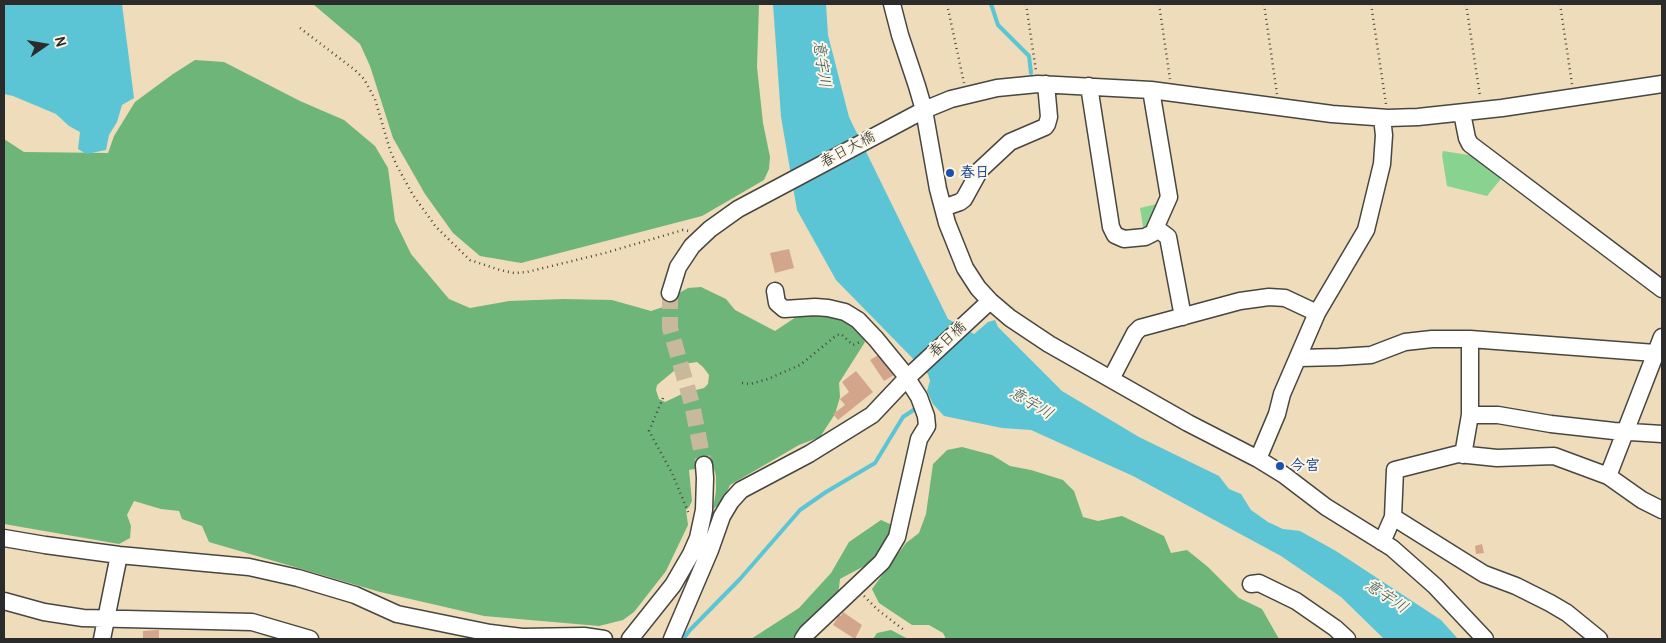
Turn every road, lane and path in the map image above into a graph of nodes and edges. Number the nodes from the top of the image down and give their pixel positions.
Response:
1 (892, 4) edge
2 (947, 4) edge
3 (1026, 4) edge
4 (1159, 4) edge
5 (1264, 4) edge
6 (1371, 4) edge
7 (1466, 4) edge
8 (1560, 4) edge
9 (300, 28) dead end
10 (1042, 84) junction
11 (1662, 84) edge
12 (1089, 86) junction
13 (1151, 90) junction
14 (1172, 93) junction
15 (967, 95) junction
16 (1574, 97) junction
17 (1275, 108) junction
18 (1482, 110) junction
19 (920, 112) junction
20 (1462, 113) junction
21 (1385, 118) junction
22 (942, 208) junction
23 (1156, 228) junction
24 (698, 239) junction
25 (1662, 288) edge
26 (774, 291) dead end
27 (670, 293) tunnel mouth
28 (987, 304) junction
29 (1317, 313) junction
30 (1183, 316) junction
31 (1662, 337) edge
32 (876, 339) junction
33 (1470, 339) junction
34 (1655, 353) junction
35 (1299, 358) junction
36 (909, 377) junction
37 (1111, 379) junction
38 (742, 383) dead end
39 (663, 398) dead end
40 (1470, 415) junction
41 (1625, 432) junction
42 (1662, 434) edge
43 (1463, 455) junction
44 (1258, 459) junction
45 (704, 464) tunnel mouth
46 (1608, 476) junction
47 (1662, 510) edge
48 (1393, 517) junction
49 (702, 523) junction
50 (4, 538) edge
51 (1382, 542) junction
52 (119, 555) junction
53 (1251, 584) dead end
54 (856, 587) junction
55 (4, 601) edge
56 (107, 618) junction
57 (904, 630) dead end
58 (488, 636) edge
59 (594, 638) edge
60 (102, 639) edge
61 (310, 639) edge
62 (630, 639) edge
63 (672, 639) edge
64 (803, 639) edge
65 (1347, 639) edge
66 (1485, 639) edge
67 (1599, 639) edge

1 - 19 street
2 - 15 path
3 - 10 path
4 - 14 path
5 - 17 path
6 - 21 path
7 - 18 path
8 - 16 path
9 - 24 path
10 - 12 street, 春日大橋
10 - 15 street, 春日大橋
10 - 22 street
11 - 16 street, 春日大橋
12 - 13 street, 春日大橋
12 - 23 street
13 - 14 street, 春日大橋
13 - 23 street
14 - 17 street, 春日大橋
15 - 19 street, 春日大橋
16 - 18 street, 春日大橋
17 - 21 street, 春日大橋
18 - 20 street, 春日大橋
19 - 22 street
19 - 24 street, 春日大橋
20 - 21 street, 春日大橋
20 - 25 street
21 - 29 street
22 - 28 street
23 - 30 street
24 - 27 street, 春日大橋
26 - 32 street
28 - 36 street, 春日橋
28 - 37 street
29 - 30 street
29 - 35 street
30 - 37 street
31 - 34 street
32 - 36 street
32 - 38 path
33 - 34 street
33 - 35 street
33 - 40 street
34 - 41 street
35 - 44 street
36 - 54 street
36 - 63 street, 春日橋
37 - 44 street
39 - 49 path
40 - 41 street
40 - 43 street
41 - 42 street
41 - 46 street
43 - 46 street
43 - 48 street
44 - 51 street
45 - 49 street
46 - 47 street
48 - 51 street
48 - 67 street
49 - 62 street
50 - 52 street
51 - 66 street
52 - 56 street
52 - 58 street
53 - 65 street
54 - 57 path
54 - 64 street
55 - 56 street
56 - 60 street
56 - 61 street
58 - 59 street

